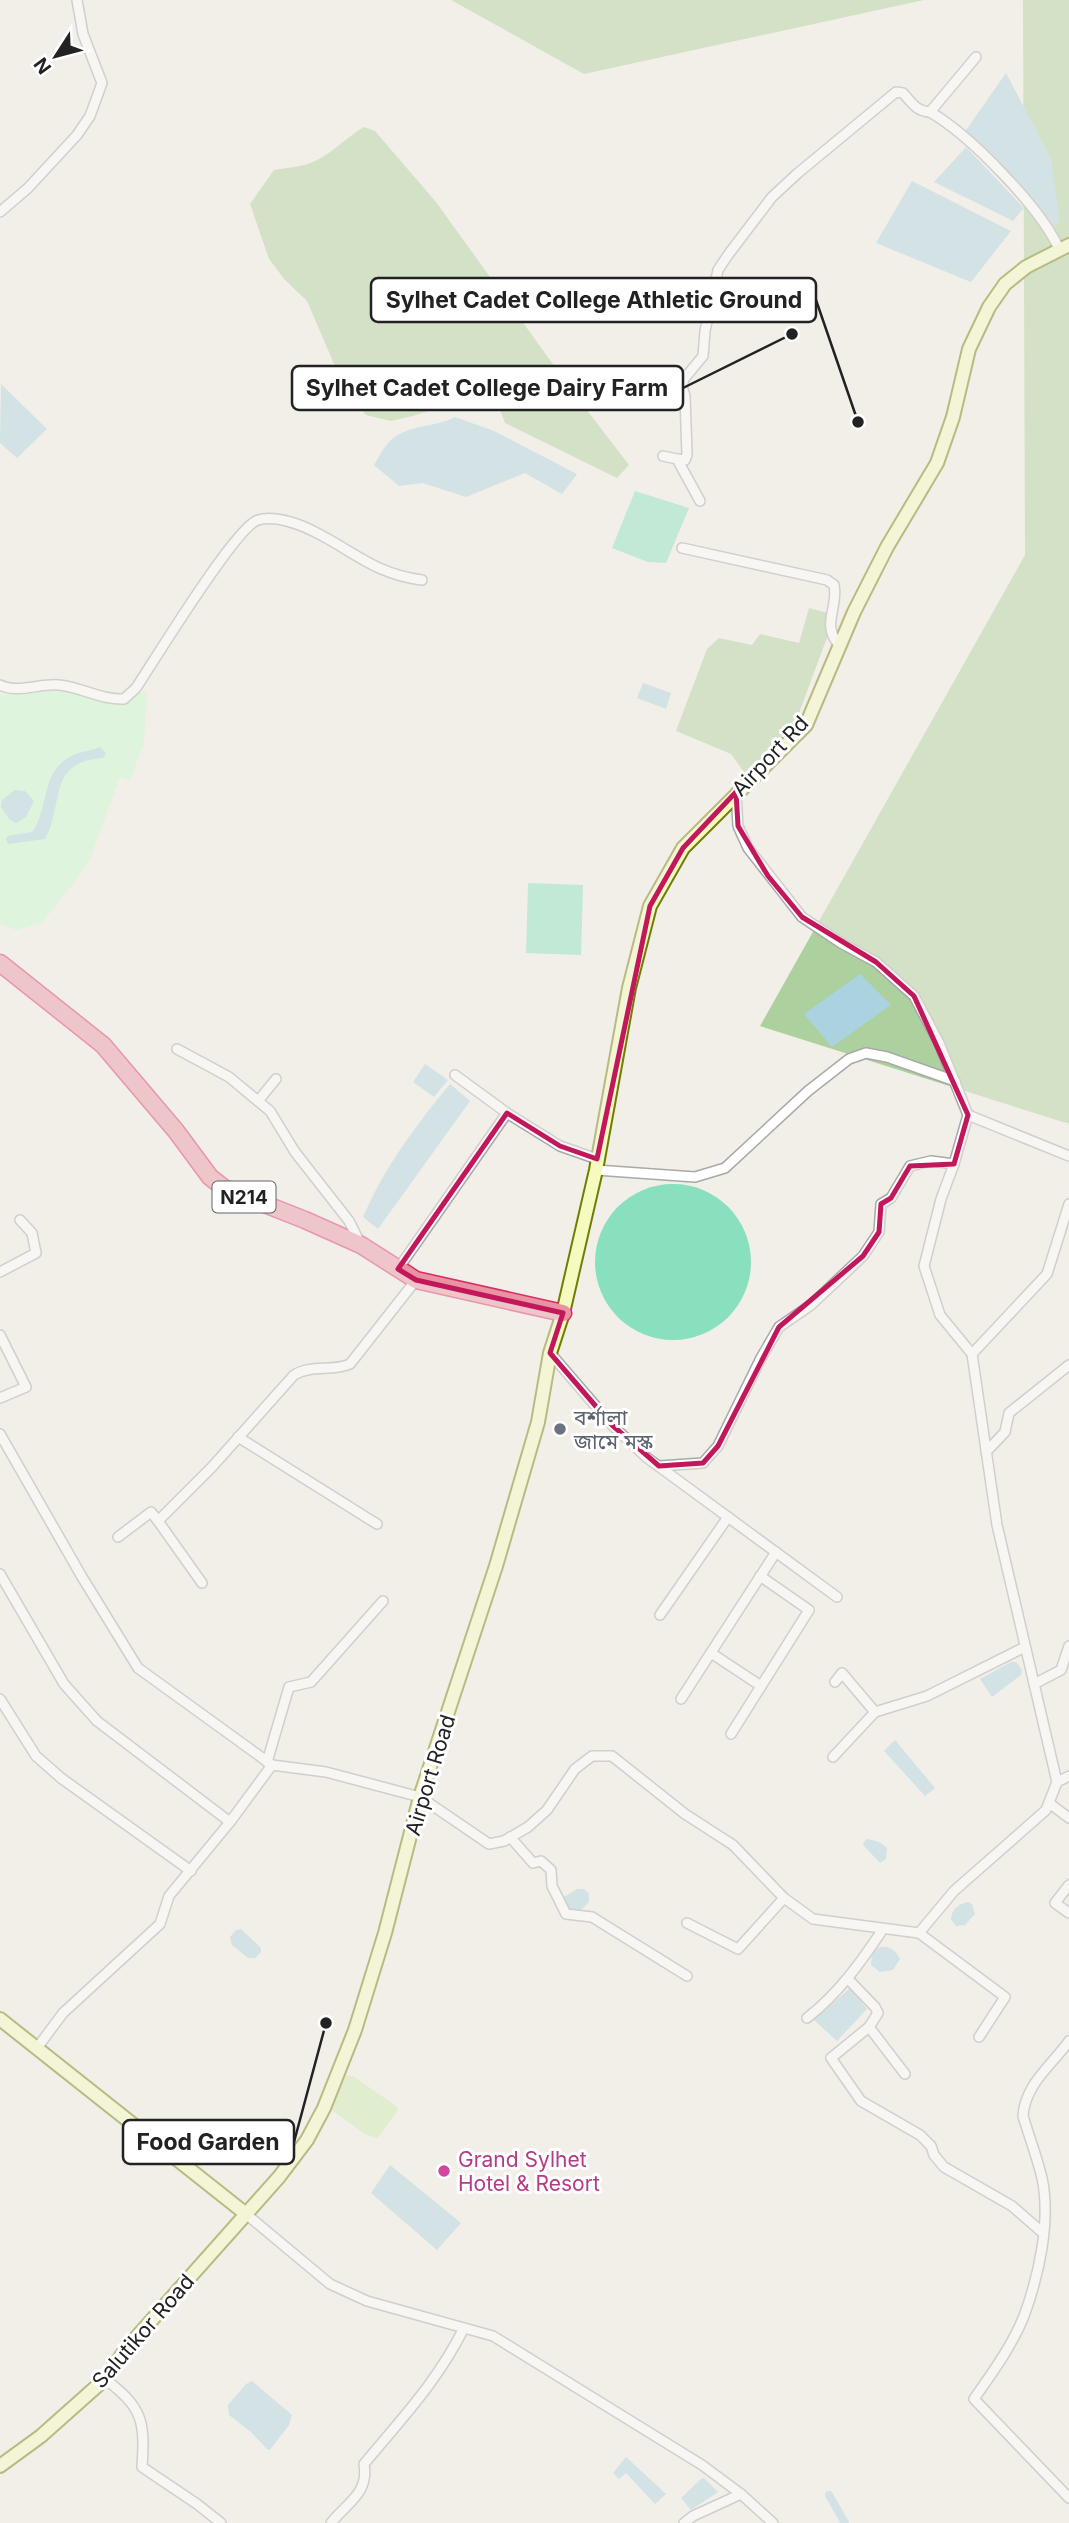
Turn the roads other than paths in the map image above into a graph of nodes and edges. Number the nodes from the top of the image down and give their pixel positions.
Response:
1 (77, 0) edge
2 (976, 57) dead end
3 (930, 112) junction
4 (0, 212) edge
5 (1064, 247) edge
6 (663, 456) dead end
7 (677, 459) junction
8 (700, 501) dead end
9 (682, 548) dead end
10 (422, 580) dead end
11 (840, 646) junction
12 (0, 685) edge
13 (736, 792) junction
14 (0, 963) edge
15 (177, 1049) dead end
16 (455, 1074) dead end
17 (276, 1079) dead end
18 (955, 1081) junction
19 (258, 1101) junction
20 (507, 1112) junction
21 (968, 1115) junction
22 (1069, 1156) edge
23 (597, 1164) junction
24 (954, 1164) junction
25 (1069, 1204) edge
26 (20, 1220) dead end
27 (361, 1245) junction
28 (398, 1269) junction
29 (0, 1272) edge
30 (416, 1280) junction
31 (563, 1313) junction
32 (0, 1335) edge
33 (550, 1353) junction
34 (972, 1354) junction
35 (1069, 1365) edge
36 (0, 1398) edge
37 (0, 1434) edge
38 (238, 1437) junction
39 (986, 1452) junction
40 (659, 1466) junction
41 (728, 1517) junction
42 (158, 1521) junction
43 (377, 1524) dead end
44 (118, 1537) dead end
45 (776, 1552) junction
46 (0, 1574) edge
47 (760, 1576) junction
48 (202, 1583) dead end
49 (836, 1597) dead end
50 (383, 1601) dead end
51 (660, 1615) dead end
52 (1069, 1646) edge
53 (1025, 1647) junction
54 (711, 1653) junction
55 (835, 1682) dead end
56 (1034, 1684) junction
57 (761, 1686) junction
58 (0, 1699) edge
59 (681, 1699) dead end
60 (875, 1712) junction
61 (731, 1734) dead end
62 (834, 1757) dead end
63 (270, 1763) junction
64 (1069, 1776) edge
65 (1058, 1782) junction
66 (421, 1797) junction
67 (1049, 1803) junction
68 (1069, 1818) edge
69 (230, 1822) junction
70 (510, 1838) junction
71 (191, 1871) junction
72 (1069, 1885) edge
73 (784, 1898) junction
74 (1069, 1913) edge
75 (687, 1923) dead end
76 (883, 1929) junction
77 (919, 1933) junction
78 (688, 1976) dead end
79 (848, 1979) junction
80 (807, 2018) dead end
81 (0, 2019) edge
82 (869, 2027) junction
83 (979, 2037) dead end
84 (1069, 2041) edge
85 (37, 2048) junction
86 (905, 2074) dead end
87 (246, 2214) junction
88 (1043, 2233) junction
89 (464, 2328) junction
90 (106, 2379) junction
91 (0, 2466) edge
92 (741, 2494) junction
93 (1069, 2498) edge
94 (220, 2523) edge
95 (331, 2523) edge
96 (684, 2523) edge
97 (773, 2523) edge

1 - 4 street
2 - 3 street
3 - 5 street
3 - 7 street
5 - 11 main road, Airport Rd
6 - 7 street
7 - 8 street
9 - 11 street
10 - 12 street
11 - 13 main road, Airport Rd
13 - 18 street
13 - 23 main road, Airport Rd
14 - 27 highway, N214
15 - 19 street
16 - 20 street
17 - 19 street
18 - 21 street
18 - 23 street
19 - 27 street
20 - 23 street
20 - 28 street
21 - 22 street
21 - 24 street
23 - 31 main road, Airport Rd
24 - 34 street
24 - 40 street
25 - 34 street
26 - 29 street
27 - 28 highway, N214
28 - 30 highway, N214
30 - 31 highway, N214
30 - 38 street
31 - 33 main road, Airport Road
32 - 36 street
33 - 40 street
33 - 66 main road, Airport Road
34 - 39 street
35 - 39 street
37 - 63 street
38 - 42 street
38 - 43 street
39 - 53 street
40 - 41 street
41 - 45 street
41 - 51 street
42 - 44 street
42 - 48 street
45 - 47 street
45 - 49 street
46 - 69 street
47 - 54 street
47 - 57 street
50 - 63 street
52 - 56 street
53 - 56 street
53 - 60 street
54 - 57 street
54 - 59 street
55 - 60 street
56 - 65 street
57 - 61 street
58 - 71 street
60 - 62 street
63 - 66 street
63 - 69 street
64 - 65 street
65 - 67 street
66 - 70 street
66 - 87 main road, Airport Road
67 - 68 street
67 - 77 street
69 - 71 street
70 - 73 street
70 - 78 street
71 - 85 street
72 - 74 street
73 - 75 street
73 - 76 street
76 - 77 street
76 - 79 street
77 - 83 street
79 - 80 street
79 - 82 street
81 - 85 main road
82 - 86 street
82 - 88 street
84 - 88 street
85 - 87 main road
87 - 89 street
87 - 90 main road, Salutikor Road
88 - 93 street
89 - 92 street
89 - 95 street
90 - 91 main road, Salutikor Road
90 - 94 street
92 - 96 street
92 - 97 street

